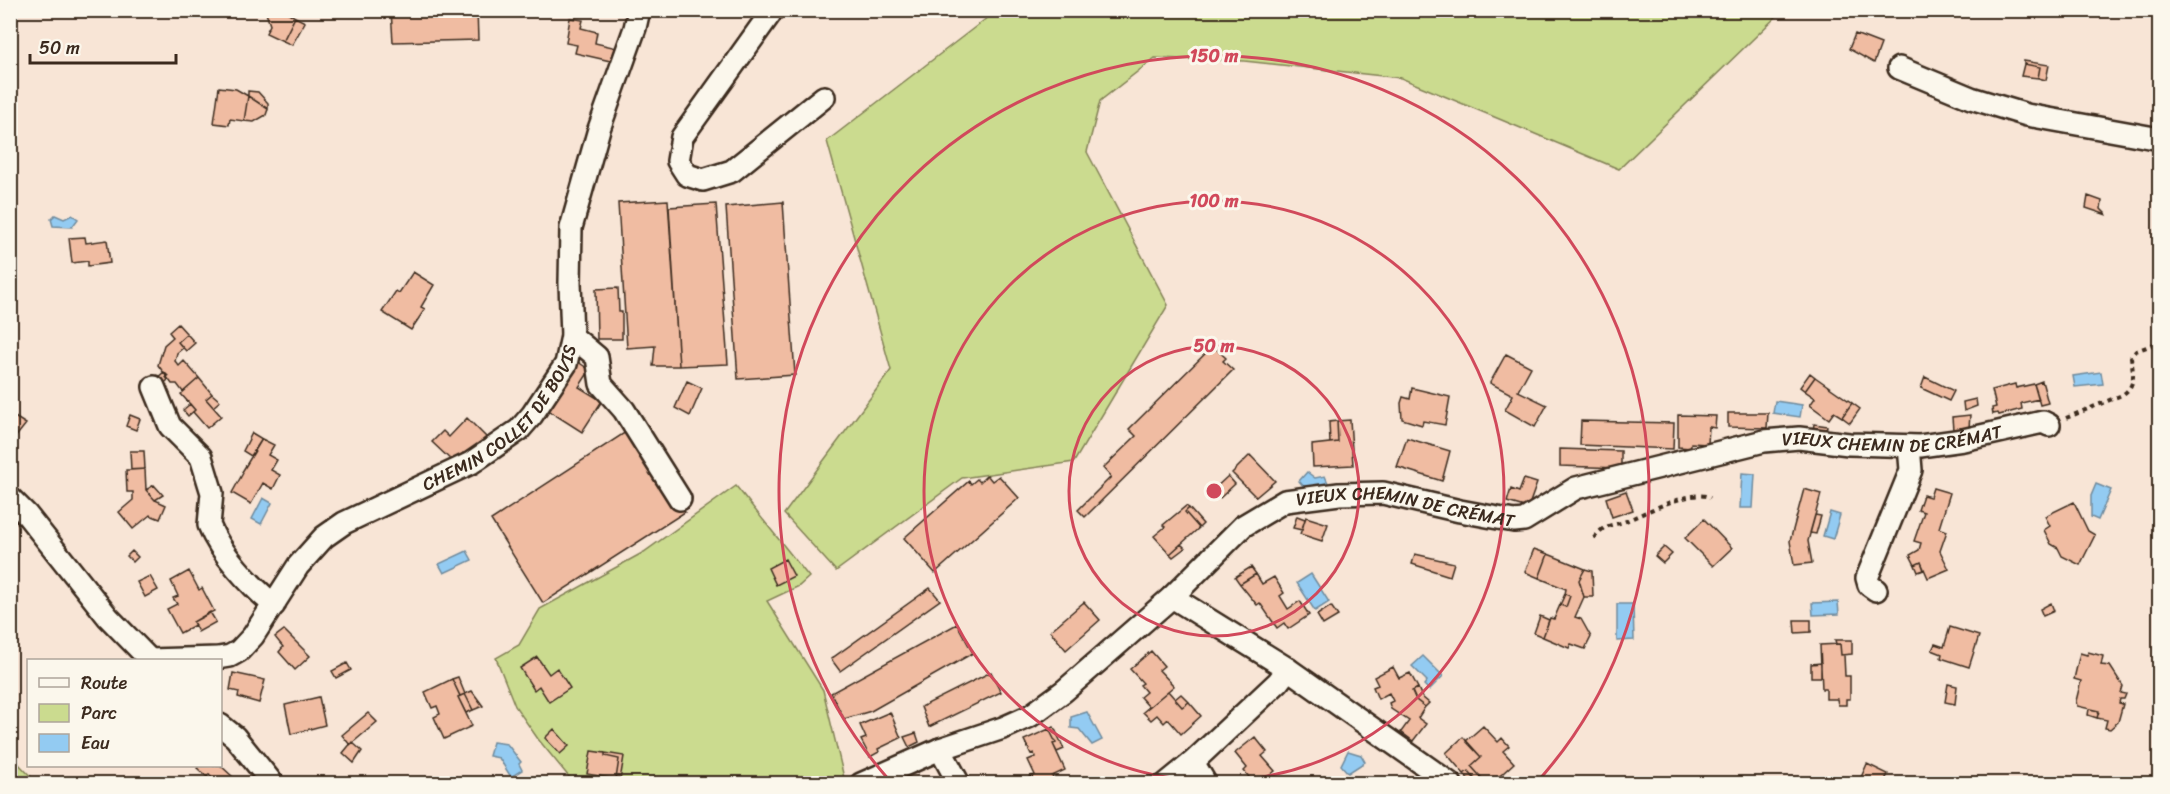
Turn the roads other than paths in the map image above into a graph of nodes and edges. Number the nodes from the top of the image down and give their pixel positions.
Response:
1 (639, 10) edge
2 (770, 10) edge
3 (1899, 68) dead end
4 (824, 97) dead end
5 (2160, 139) edge
6 (572, 336) junction
7 (154, 387) dead end
8 (2049, 424) road end
9 (1909, 446) junction
10 (10, 498) edge
11 (680, 499) dead end
12 (1876, 590) dead end
13 (1172, 597) junction
14 (274, 605) junction
15 (148, 659) edge
16 (169, 659) edge
17 (1288, 669) junction
18 (222, 727) edge
19 (940, 750) junction
20 (1193, 762) junction
21 (273, 783) edge
22 (861, 783) edge
23 (959, 783) edge
24 (1166, 783) edge
25 (1206, 783) edge
26 (1451, 783) edge

1 - 6 street, CHEMIN COLLET DE BOVIS
2 - 4 street
3 - 5 street
6 - 11 street
6 - 14 street, CHEMIN COLLET DE BOVIS
7 - 14 street
8 - 9 street, VIEUX CHEMIN DE CRÉMAT
9 - 12 street
9 - 13 street, VIEUX CHEMIN DE CRÉMAT
10 - 15 street
13 - 17 street
13 - 19 street, VIEUX CHEMIN DE CRÉMAT
14 - 16 street, CHEMIN COLLET DE BOVIS
17 - 20 street
17 - 26 street
18 - 21 street
19 - 22 street, VIEUX CHEMIN DE CRÉMAT
19 - 23 street
20 - 24 street
20 - 25 street

